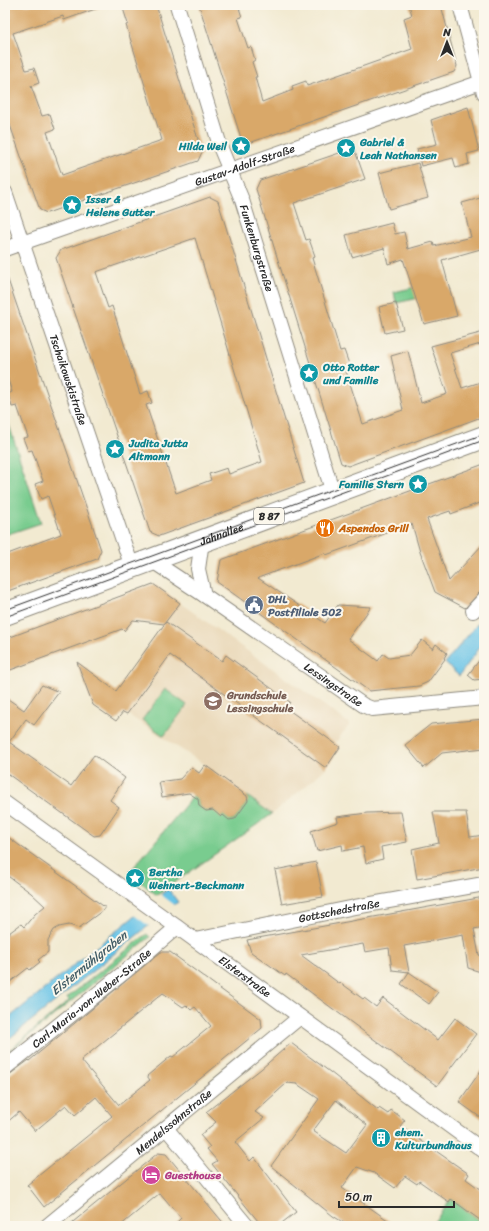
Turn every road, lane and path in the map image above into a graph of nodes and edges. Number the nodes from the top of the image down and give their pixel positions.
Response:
1 (177, 5) edge
2 (460, 5) edge
3 (483, 85) edge
4 (230, 171) junction
5 (5, 192) edge
6 (23, 242) junction
7 (5, 249) edge
8 (484, 437) edge
9 (333, 492) junction
10 (202, 541) junction
11 (141, 563) junction
12 (204, 595) junction
13 (484, 599) edge
14 (473, 611) dead end
15 (5, 614) edge
16 (484, 698) edge
17 (5, 803) edge
18 (484, 884) edge
19 (177, 927) junction
20 (195, 940) junction
21 (300, 1017) junction
22 (5, 1068) edge
23 (166, 1128) junction
24 (484, 1151) edge
25 (47, 1226) edge
26 (248, 1226) edge

1 - 4 street, Funkenburgstraße
2 - 3 street
3 - 4 street, Gustav-Adolf-Straße
4 - 6 street, Gustav-Adolf-Straße
4 - 9 street, Funkenburgstraße
5 - 6 street, Tschaikowskistraße
6 - 7 street, Gustav-Adolf-Straße
6 - 11 street, Tschaikowskistraße
8 - 9 main road, Jahnallee / B 87
9 - 10 main road, Jahnallee / B 87
10 - 11 main road, Jahnallee / B 87
10 - 12 street
11 - 12 street, Lessingstraße
11 - 15 main road, Jahnallee / B 87
12 - 16 street, Lessingstraße
13 - 14 street
17 - 19 street, Elsterstraße
18 - 20 street, Gottschedstraße
19 - 20 street, Elsterstraße
19 - 22 street, Carl-Maria-von-Weber-Straße
20 - 21 street, Elsterstraße
21 - 23 street, Mendelssohnstraße
21 - 24 street, Elsterstraße
23 - 25 street, Mendelssohnstraße
23 - 26 street

